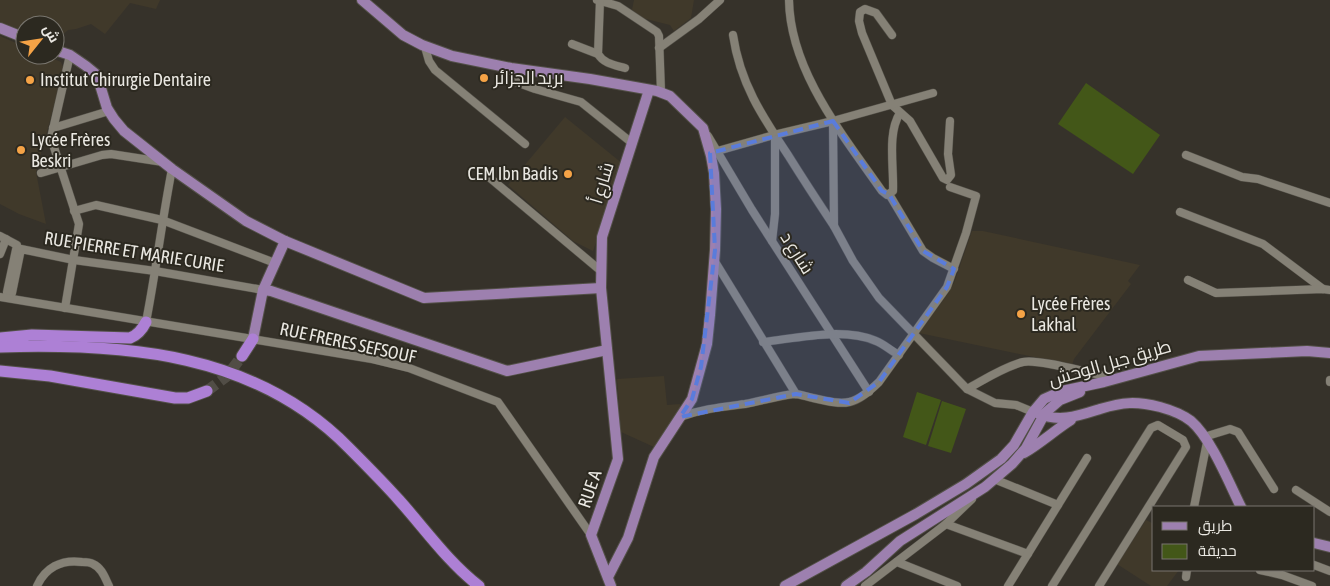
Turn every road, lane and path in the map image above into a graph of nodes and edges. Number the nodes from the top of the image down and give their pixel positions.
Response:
1 (362, 0) edge
2 (599, 0) edge
3 (720, 0) edge
4 (788, 0) edge
5 (0, 28) edge
6 (15, 34) edge
7 (733, 35) dead end
8 (892, 35) dead end
9 (572, 44) dead end
10 (426, 47) junction
11 (659, 48) junction
12 (65, 53) edge
13 (598, 54) junction
14 (70, 55) junction
15 (511, 68) junction
16 (625, 68) dead end
17 (649, 90) junction
18 (661, 92) junction
19 (934, 93) dead end
20 (892, 104) junction
21 (109, 111) junction
22 (900, 112) junction
23 (950, 121) dead end
24 (833, 122) junction
25 (53, 128) junction
26 (774, 135) junction
27 (632, 143) junction
28 (525, 144) dead end
29 (714, 152) junction
30 (1186, 155) dead end
31 (162, 162) junction
32 (60, 166) junction
33 (172, 169) junction
34 (41, 173) dead end
35 (490, 178) dead end
36 (950, 187) dead end
37 (890, 194) junction
38 (1330, 202) edge
39 (74, 211) junction
40 (1180, 212) dead end
41 (162, 220) junction
42 (834, 226) junction
43 (3, 238) edge
44 (285, 241) junction
45 (772, 242) junction
46 (0, 254) edge
47 (74, 260) junction
48 (714, 260) junction
49 (274, 263) junction
50 (954, 269) junction
51 (156, 271) junction
52 (601, 271) junction
53 (1188, 280) dead end
54 (601, 288) junction
55 (1327, 289) edge
56 (264, 290) junction
57 (0, 296) edge
58 (65, 308) junction
59 (146, 322) junction
60 (832, 335) junction
61 (914, 335) junction
62 (0, 338) edge
63 (253, 339) junction
64 (764, 342) junction
65 (0, 347) edge
66 (607, 350) junction
67 (1330, 353) edge
68 (899, 355) junction
69 (242, 356) tunnel mouth
70 (0, 371) edge
71 (1117, 378) junction
72 (1104, 382) junction
73 (966, 389) junction
74 (207, 391) tunnel mouth
75 (869, 392) junction
76 (796, 394) junction
77 (1056, 403) junction
78 (1076, 416) junction
79 (680, 417) junction
80 (1035, 418) junction
81 (1060, 419) junction
82 (1056, 429) junction
83 (1206, 439) junction
84 (1020, 455) junction
85 (1087, 458) dead end
86 (994, 479) junction
87 (985, 486) junction
88 (1274, 489) dead end
89 (1296, 490) dead end
90 (1058, 505) junction
91 (1194, 506) edge
92 (1240, 506) edge
93 (1330, 512) edge
94 (946, 524) junction
95 (592, 535) junction
96 (1315, 544) edge
97 (1330, 547) edge
98 (1028, 554) junction
99 (897, 562) junction
100 (1315, 565) edge
101 (1264, 571) edge
102 (1330, 571) edge
103 (610, 581) edge
104 (36, 586) edge
105 (109, 586) edge
106 (479, 586) edge
107 (619, 586) edge
108 (785, 586) edge
109 (846, 586) edge
110 (864, 586) edge
111 (958, 586) edge
112 (1008, 586) edge
113 (1052, 586) edge
114 (1099, 586) edge
115 (1312, 586) edge

1 - 10 main road
2 - 11 street
2 - 13 street
3 - 11 street
4 - 24 street
5 - 6 main road
7 - 26 street
8 - 20 street
9 - 13 street
10 - 15 main road
10 - 28 street
11 - 18 street
12 - 14 main road
13 - 16 street
14 - 21 main road
14 - 25 street
15 - 17 main road
15 - 27 street
17 - 18 main road
17 - 27 main road, شارع أ
18 - 29 main road
19 - 20 street
20 - 22 street
20 - 24 street
21 - 25 street
21 - 31 main road
22 - 23 street
22 - 37 street
24 - 26 street
24 - 37 street
24 - 42 street
25 - 32 street
26 - 29 street
26 - 42 street
26 - 45 street
27 - 52 main road, شارع أ
29 - 45 street, شارع د
29 - 48 main road
30 - 38 street
31 - 32 street
31 - 33 main road
32 - 34 street
32 - 39 street
33 - 41 street
33 - 44 main road
35 - 52 street
36 - 50 street
37 - 50 street
39 - 41 street
39 - 47 street
40 - 55 street
41 - 49 street
41 - 51 street
42 - 61 street
43 - 46 street
43 - 47 street, RUE PIERRE ET MARIE CURIE
44 - 49 main road
44 - 54 main road
45 - 60 street, شارع د
47 - 51 street, RUE PIERRE ET MARIE CURIE
47 - 58 street
48 - 64 street
48 - 79 main road
49 - 56 main road
50 - 61 street
51 - 56 street, RUE PIERRE ET MARIE CURIE
51 - 59 street
52 - 54 main road, شارع أ
53 - 55 street
54 - 66 main road, شارع أ
56 - 63 main road
56 - 66 main road, RUE PIERRE ET MARIE CURIE
57 - 58 street, RUE FRERES SEFSOUF
58 - 59 street, RUE FRERES SEFSOUF
59 - 62 highway
59 - 63 street, RUE FRERES SEFSOUF
60 - 64 street
60 - 68 street
60 - 75 street, شارع د
61 - 68 street
61 - 73 street
63 - 69 highway
63 - 95 street, RUE FRERES SEFSOUF
64 - 76 street
65 - 106 highway
66 - 95 main road, RUE A
67 - 71 main road, طريق جبل الوحش
68 - 75 street
70 - 74 highway
71 - 72 main road, طريق جبل الوحش
71 - 73 street
72 - 77 main road
72 - 80 main road, طريق جبل الوحش
73 - 80 street
75 - 76 street
76 - 79 street
77 - 80 main road
77 - 81 main road
78 - 81 main road
78 - 82 main road
78 - 83 main road
79 - 103 main road
80 - 81 main road
80 - 82 main road
80 - 84 main road
80 - 108 main road, طريق جبل الوحش
82 - 84 main road
83 - 88 street
83 - 91 street
83 - 92 main road
84 - 86 main road
85 - 90 street
86 - 87 main road
86 - 90 street
87 - 94 street
87 - 109 main road
89 - 93 street
90 - 98 street
94 - 98 street
94 - 99 street
95 - 103 main road, RUE A
96 - 97 main road
98 - 112 street
99 - 110 street
99 - 111 street
100 - 102 street
101 - 115 street
103 - 107 main road
104 - 105 street
113 - 114 street

